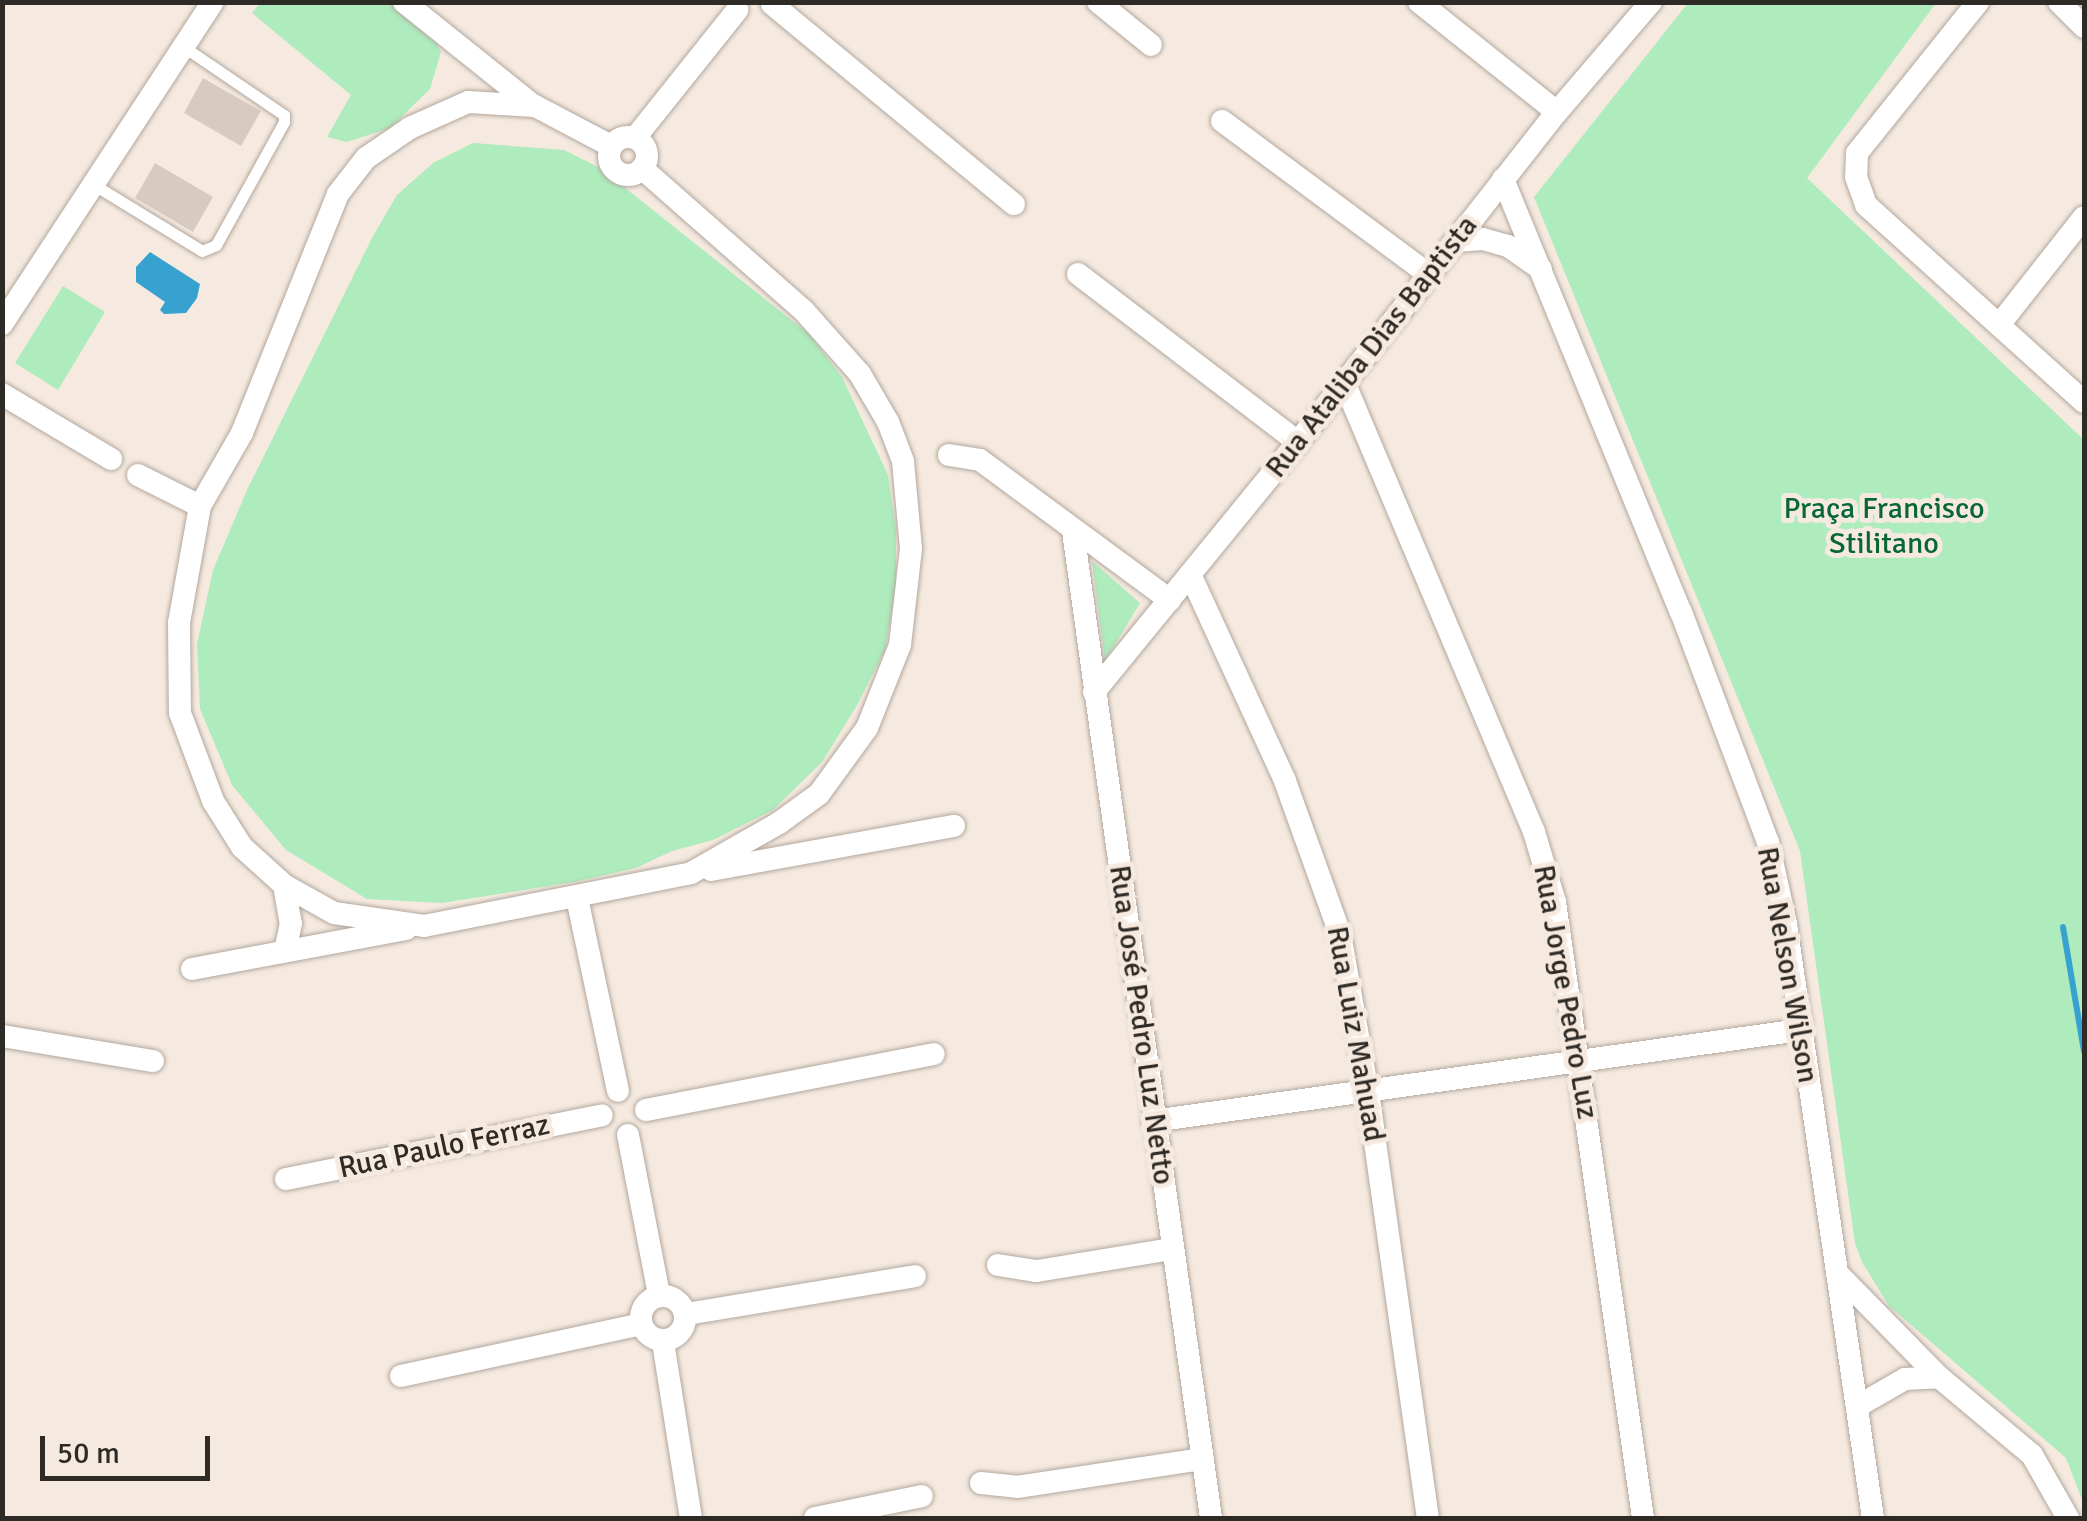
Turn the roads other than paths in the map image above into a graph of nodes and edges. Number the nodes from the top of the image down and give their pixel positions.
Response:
1 (213, 2) edge
2 (404, 2) edge
3 (1098, 2) edge
4 (1419, 2) edge
5 (1651, 2) edge
6 (1978, 2) edge
7 (2059, 2) edge
8 (772, 3) edge
9 (734, 6) edge
10 (2084, 26) edge
11 (1151, 45) dead end
12 (184, 47) junction
13 (474, 59) junction
14 (468, 102) junction
15 (535, 106) junction
16 (1557, 112) junction
17 (1222, 121) dead end
18 (635, 138) junction
19 (612, 146) junction
20 (642, 168) junction
21 (1503, 180) junction
22 (96, 186) junction
23 (1014, 204) dead end
24 (2084, 218) edge
25 (1456, 241) junction
26 (1542, 268) junction
27 (1078, 274) dead end
28 (1428, 274) junction
29 (2, 324) edge
30 (1999, 325) junction
31 (1344, 382) junction
32 (2, 394) edge
33 (2084, 402) edge
34 (1298, 442) junction
35 (949, 455) dead end
36 (111, 459) dead end
37 (138, 474) dead end
38 (200, 506) junction
39 (1073, 532) junction
40 (1190, 574) junction
41 (1170, 600) junction
42 (1094, 692) junction
43 (954, 826) dead end
44 (692, 874) junction
45 (284, 885) junction
46 (578, 898) junction
47 (424, 926) junction
48 (285, 951) junction
49 (192, 969) dead end
50 (1800, 1030) junction
51 (2, 1036) edge
52 (934, 1054) dead end
53 (153, 1060) dead end
54 (1580, 1063) junction
55 (618, 1091) junction
56 (1368, 1092) junction
57 (646, 1110) junction
58 (602, 1115) junction
59 (1154, 1121) junction
60 (628, 1135) junction
61 (286, 1180) dead end
62 (1172, 1249) junction
63 (998, 1265) dead end
64 (1840, 1275) junction
65 (915, 1276) dead end
66 (659, 1295) junction
67 (686, 1314) junction
68 (641, 1324) junction
69 (663, 1342) junction
70 (401, 1376) dead end
71 (1939, 1377) junction
72 (1858, 1406) junction
73 (1203, 1459) junction
74 (981, 1483) dead end
75 (922, 1496) dead end
76 (691, 1518) edge
77 (815, 1518) edge
78 (1211, 1518) edge
79 (1428, 1518) edge
80 (1643, 1518) edge
81 (1872, 1518) edge
82 (2068, 1518) edge

1 - 12 street
2 - 13 street
3 - 11 street
4 - 16 street
5 - 16 street, Rua Ataliba Dias Baptista
6 - 30 street
7 - 10 street
8 - 9 street
8 - 23 street
9 - 18 street
12 - 22 street
12 - 22 lane
13 - 14 street
13 - 15 street
14 - 15 street
14 - 38 street
15 - 19 street
16 - 21 street, Rua Ataliba Dias Baptista
17 - 28 street
18 - 19 street
18 - 20 street
19 - 20 street
20 - 44 street
21 - 25 street, Rua Ataliba Dias Baptista
21 - 26 street, Rua Nelson Wilson
22 - 29 street
24 - 30 street
25 - 26 street
25 - 28 street, Rua Ataliba Dias Baptista
26 - 50 street, Rua Nelson Wilson
27 - 34 street
28 - 31 street, Rua Ataliba Dias Baptista
30 - 33 street
31 - 34 street, Rua Ataliba Dias Baptista
31 - 54 street, Rua Jorge Pedro Luz
32 - 36 street
34 - 40 street, Rua Ataliba Dias Baptista
35 - 39 street
37 - 38 street
38 - 45 street
39 - 41 street
39 - 42 street, Rua José Pedro Luz Netto
40 - 41 street, Rua Ataliba Dias Baptista
40 - 56 street, Rua Luiz Mahuad
41 - 42 street, Rua Ataliba Dias Baptista
42 - 59 street, Rua José Pedro Luz Netto
43 - 44 street
44 - 46 street
45 - 47 street
45 - 48 street
46 - 47 street
46 - 55 street
47 - 48 street
48 - 49 street
50 - 54 street
50 - 64 street, Rua Nelson Wilson
51 - 53 street
52 - 57 street
54 - 56 street
54 - 80 street, Rua Jorge Pedro Luz
55 - 57 street
55 - 58 street
56 - 59 street
56 - 79 street, Rua Luiz Mahuad
57 - 60 street
58 - 60 street
58 - 61 street, Rua Paulo Ferraz
59 - 62 street, Rua José Pedro Luz Netto
60 - 66 street
62 - 63 street
62 - 73 street, Rua José Pedro Luz Netto
64 - 71 street
64 - 72 street, Rua Nelson Wilson
65 - 67 street
66 - 67 street
66 - 68 street
67 - 69 street
68 - 69 street
68 - 70 street
69 - 76 street
71 - 72 street
71 - 82 street
72 - 81 street, Rua Nelson Wilson
73 - 74 street
73 - 78 street, Rua José Pedro Luz Netto
75 - 77 street

